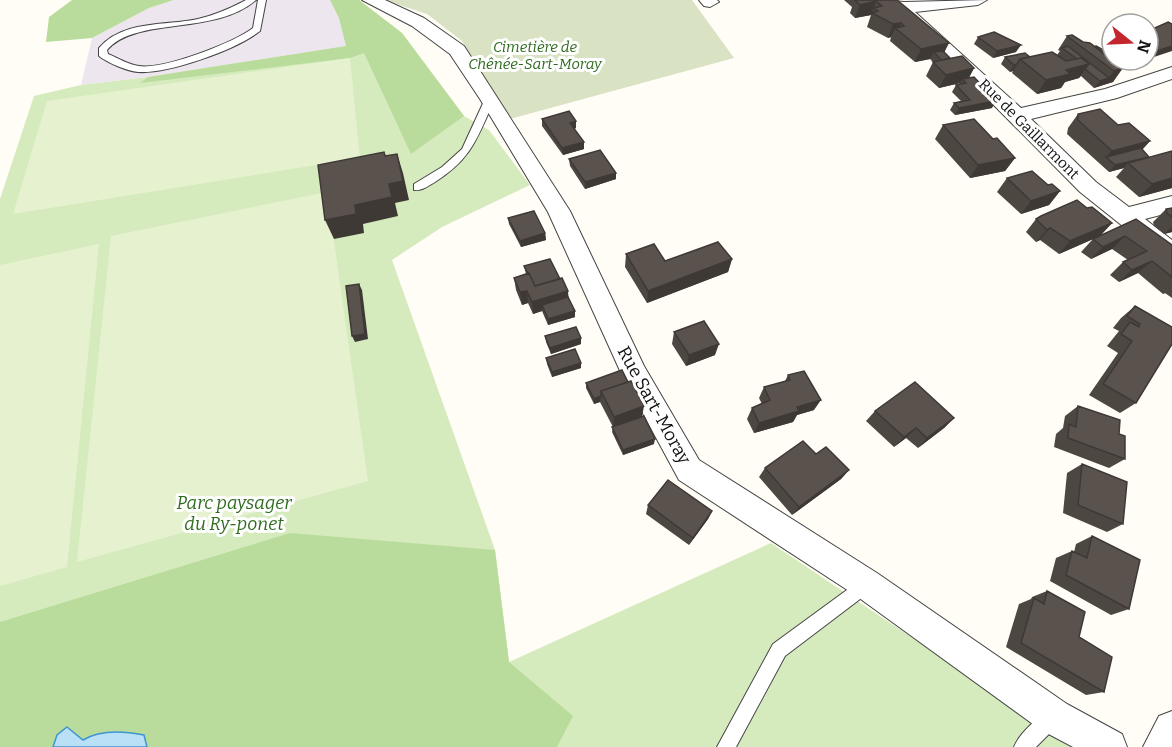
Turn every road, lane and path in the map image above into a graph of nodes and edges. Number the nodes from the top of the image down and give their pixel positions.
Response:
1 (252, 0) edge
2 (262, 0) edge
3 (371, 0) edge
4 (978, 0) edge
5 (896, 4) edge
6 (1172, 73) edge
7 (490, 99) junction
8 (1016, 116) junction
9 (417, 187) dead end
10 (1172, 204) edge
11 (1124, 218) junction
12 (1172, 252) edge
13 (866, 584) junction
14 (1054, 717) junction
15 (1172, 729) edge
16 (726, 747) edge
17 (1023, 747) edge
18 (1109, 747) edge
19 (1161, 747) edge

1 - 2 lane
3 - 7 street, Rue Sart-Moray
4 - 5 street
5 - 8 street, Rue de Gaillarmont
6 - 8 street
7 - 9 lane
7 - 13 street, Rue Sart-Moray
8 - 11 street, Rue de Gaillarmont
10 - 11 street
11 - 12 street, Rue de Gaillarmont
13 - 14 street, Rue Sart-Moray
13 - 16 lane
14 - 17 lane
14 - 18 street, Rue Sart-Moray
15 - 19 street

